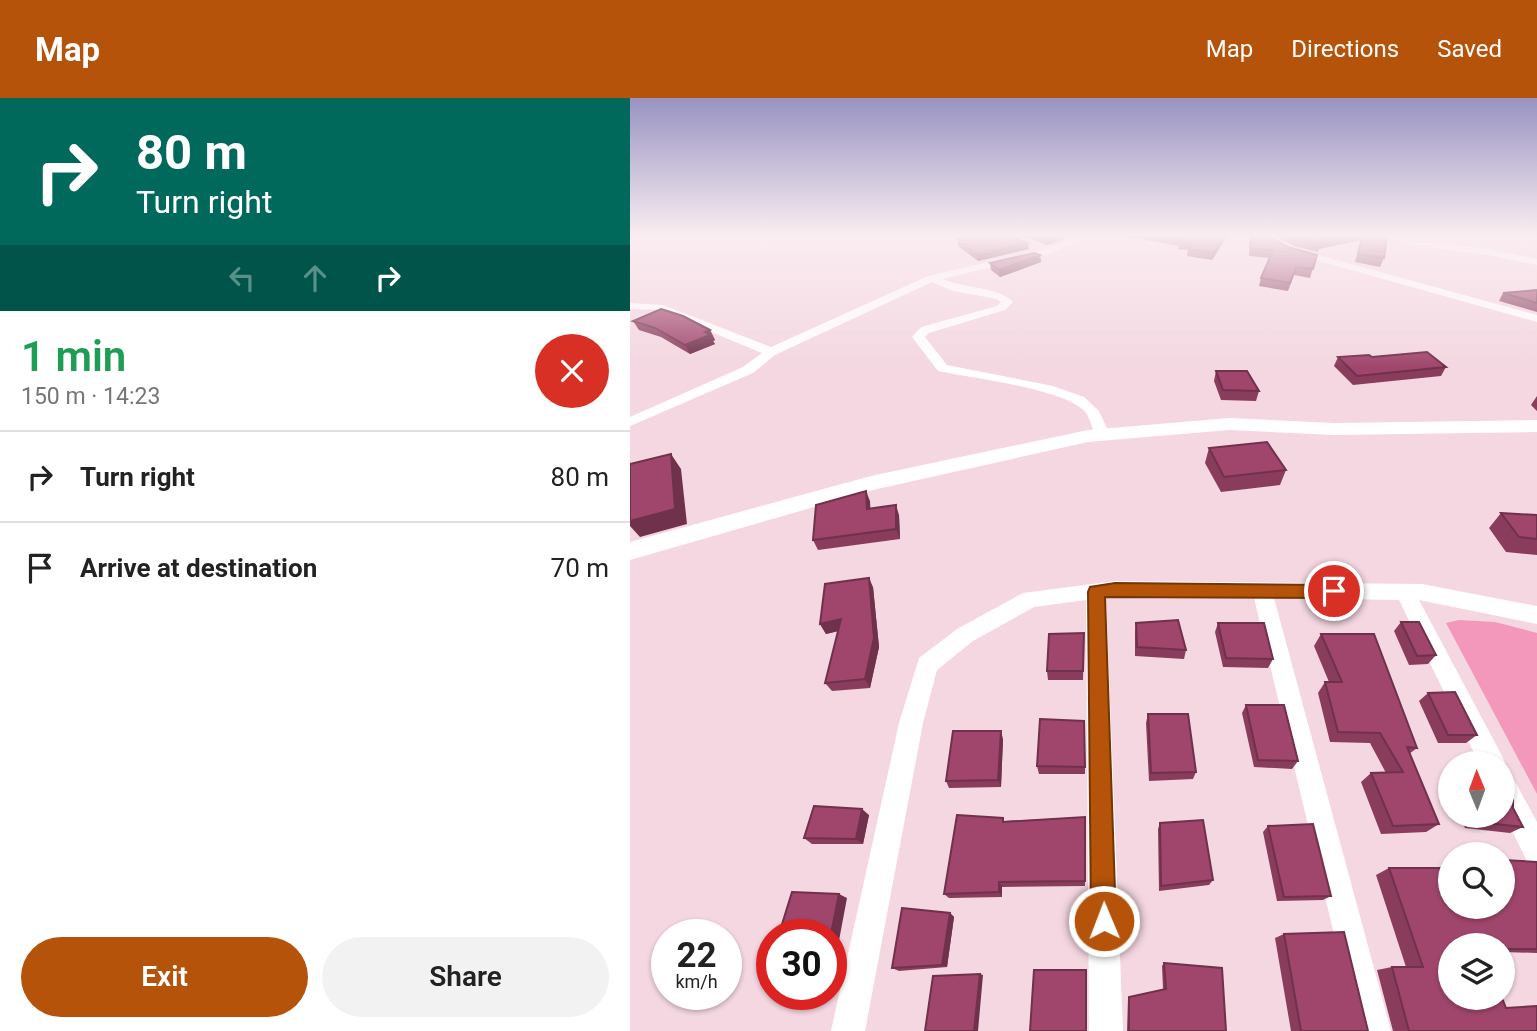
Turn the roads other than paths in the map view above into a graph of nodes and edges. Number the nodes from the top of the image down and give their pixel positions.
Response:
1 (929, 280) edge
2 (936, 280) edge
3 (1396, 280) edge
4 (630, 306) edge
5 (1537, 319) edge
6 (771, 352) junction
7 (630, 422) edge
8 (1537, 426) edge
9 (1102, 435) junction
10 (630, 551) edge
11 (1262, 591) junction
12 (1096, 592) junction
13 (1405, 592) junction
14 (1537, 615) edge
15 (1486, 751) edge
16 (1516, 810) edge
17 (1537, 851) edge
18 (848, 1031) edge
19 (1106, 1031) edge
20 (1374, 1031) edge

1 - 6 street
2 - 9 street
3 - 5 street
4 - 6 street
6 - 7 street
8 - 9 street
9 - 10 street
11 - 12 street
11 - 13 street
11 - 20 street
12 - 18 street
12 - 19 street
13 - 14 street
13 - 15 street
16 - 17 street

